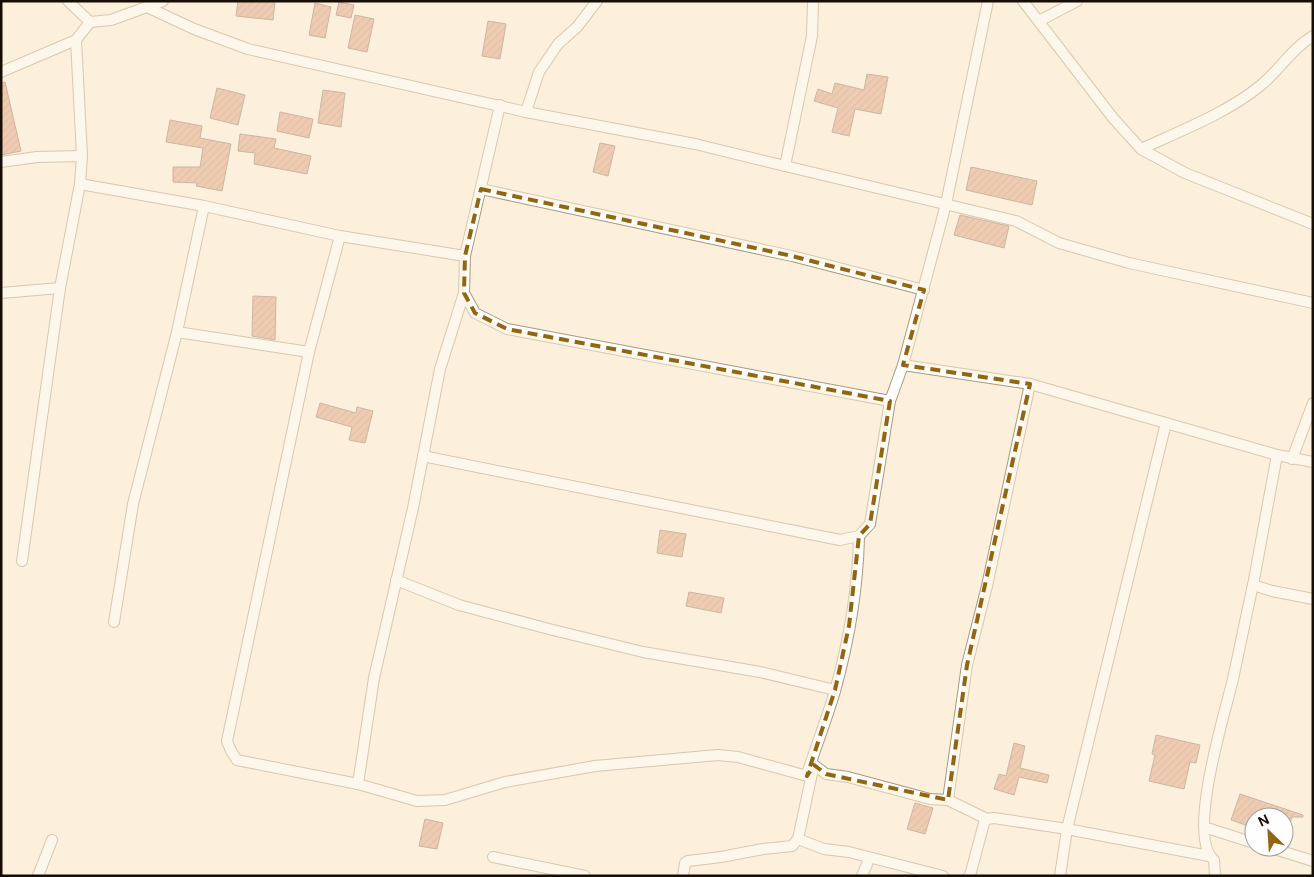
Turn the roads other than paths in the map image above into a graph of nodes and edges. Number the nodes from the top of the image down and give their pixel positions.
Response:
1 (68, 1) edge
2 (163, 1) edge
3 (597, 1) edge
4 (813, 1) edge
5 (988, 1) edge
6 (1023, 1) edge
7 (1077, 1) edge
8 (147, 7) junction
9 (1039, 21) junction
10 (90, 22) junction
11 (1313, 36) edge
12 (76, 40) junction
13 (1, 72) edge
14 (500, 105) junction
15 (526, 112) junction
16 (1142, 149) junction
17 (82, 156) junction
18 (1, 162) edge
19 (785, 166) junction
20 (80, 184) junction
21 (481, 189) junction
22 (946, 204) junction
23 (204, 206) junction
24 (1313, 224) edge
25 (340, 236) junction
26 (465, 256) junction
27 (60, 288) junction
28 (924, 290) junction
29 (464, 292) junction
30 (1, 294) edge
31 (1313, 303) edge
32 (177, 332) junction
33 (309, 352) junction
34 (903, 365) junction
35 (1030, 384) junction
36 (890, 402) junction
37 (1313, 403) edge
38 (1166, 423) junction
39 (1277, 455) junction
40 (423, 456) junction
41 (1292, 459) junction
42 (1313, 462) edge
43 (859, 536) junction
44 (22, 562) dead end
45 (396, 580) junction
46 (1253, 585) junction
47 (1313, 599) edge
48 (114, 622) dead end
49 (835, 690) junction
50 (814, 765) junction
51 (806, 776) junction
52 (358, 784) junction
53 (948, 800) junction
54 (987, 819) junction
55 (1204, 827) junction
56 (1067, 829) junction
57 (798, 839) junction
58 (1244, 839) edge
59 (52, 840) dead end
60 (1294, 855) edge
61 (1209, 856) junction
62 (493, 857) dead end
63 (869, 859) junction
64 (1313, 861) edge
65 (38, 876) edge
66 (585, 876) edge
67 (683, 876) edge
68 (862, 876) edge
69 (943, 876) edge
70 (969, 876) edge
71 (1060, 876) edge
72 (1215, 876) edge

1 - 10 street
2 - 8 street
3 - 15 street
4 - 19 street
5 - 22 street
6 - 9 street
7 - 9 street
8 - 10 street
8 - 14 street
9 - 16 street
10 - 12 street
11 - 16 street
12 - 13 street
12 - 17 street
14 - 15 street
14 - 21 street
15 - 19 street
16 - 24 street
17 - 18 street
17 - 20 street
19 - 22 street
20 - 23 street
20 - 27 street
21 - 26 street
21 - 28 street
22 - 28 street
22 - 31 street
23 - 25 street
23 - 32 street
25 - 26 street
25 - 33 street
26 - 29 street
27 - 30 street
27 - 44 street
28 - 34 street
29 - 36 street
29 - 40 street
32 - 33 street
32 - 48 street
33 - 52 street
34 - 35 street
34 - 36 street
35 - 38 street
35 - 53 street
36 - 43 street
37 - 41 street
38 - 39 street
38 - 56 street
39 - 41 street
39 - 46 street
40 - 43 street
40 - 45 street
41 - 42 street
43 - 49 street
45 - 49 street
45 - 52 street
46 - 47 street
46 - 55 street
49 - 51 street
50 - 51 street
50 - 53 street
50 - 57 street
51 - 52 street
53 - 54 street
54 - 56 street
54 - 70 street
55 - 58 street
55 - 61 street
56 - 61 street
56 - 71 street
57 - 63 street
57 - 67 street
59 - 65 street
60 - 64 street
61 - 72 street
62 - 66 street
63 - 68 street
63 - 69 street

